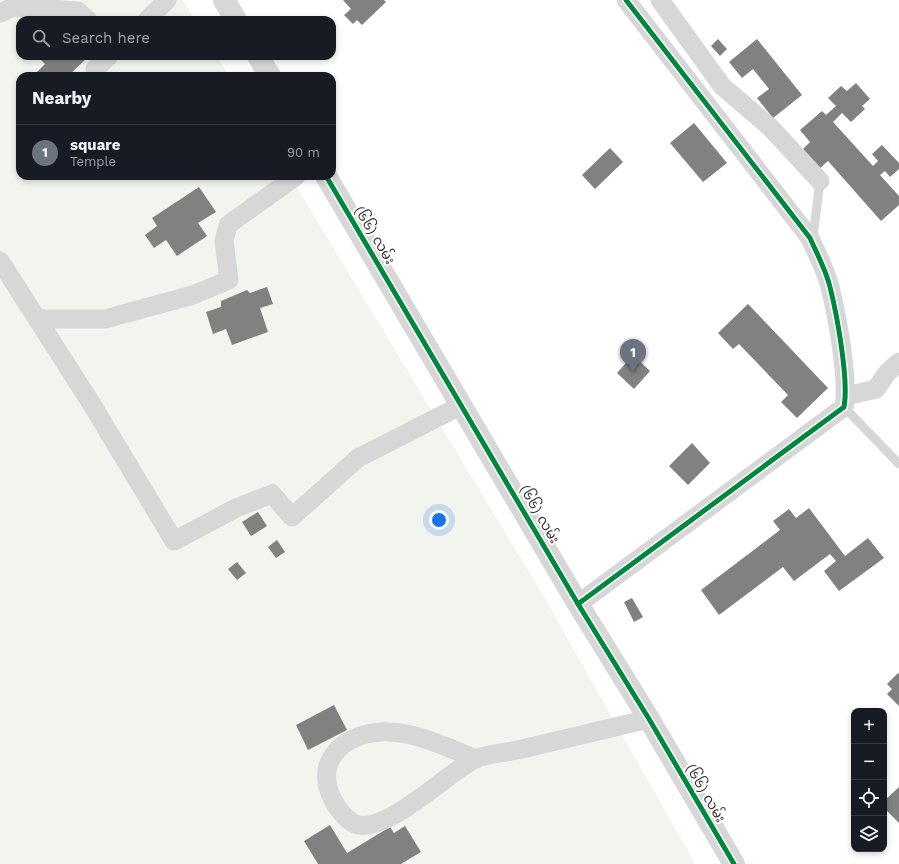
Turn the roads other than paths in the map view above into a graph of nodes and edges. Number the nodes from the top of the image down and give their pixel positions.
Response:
1 (167, 0) edge
2 (224, 0) edge
3 (626, 0) edge
4 (660, 0) edge
5 (0, 13) edge
6 (84, 16) edge
7 (150, 16) edge
8 (234, 16) edge
9 (98, 60) edge
10 (105, 60) edge
11 (260, 60) edge
12 (268, 72) edge
13 (290, 180) edge
14 (328, 180) edge
15 (820, 182) joint
16 (810, 238) junction
17 (0, 261) edge
18 (38, 319) junction
19 (899, 362) edge
20 (845, 402) junction
21 (462, 405) junction
22 (899, 464) edge
23 (578, 604) junction
24 (649, 719) junction
25 (476, 759) junction
26 (734, 864) edge

1 - 7 street
2 - 8 street
3 - 16 street
4 - 15 street
5 - 6 street
9 - 10 street
11 - 12 street
13 - 18 street
14 - 21 street, (၆၆) လမ်း
15 - 16 lane
16 - 20 street
17 - 18 street
18 - 21 street
19 - 20 street
20 - 22 lane
20 - 23 street
21 - 23 street, (၆၆) လမ်း
23 - 24 street, (၆၆) လမ်း
24 - 25 street
24 - 26 street, (၆၆) လမ်း
25 - 25 street

